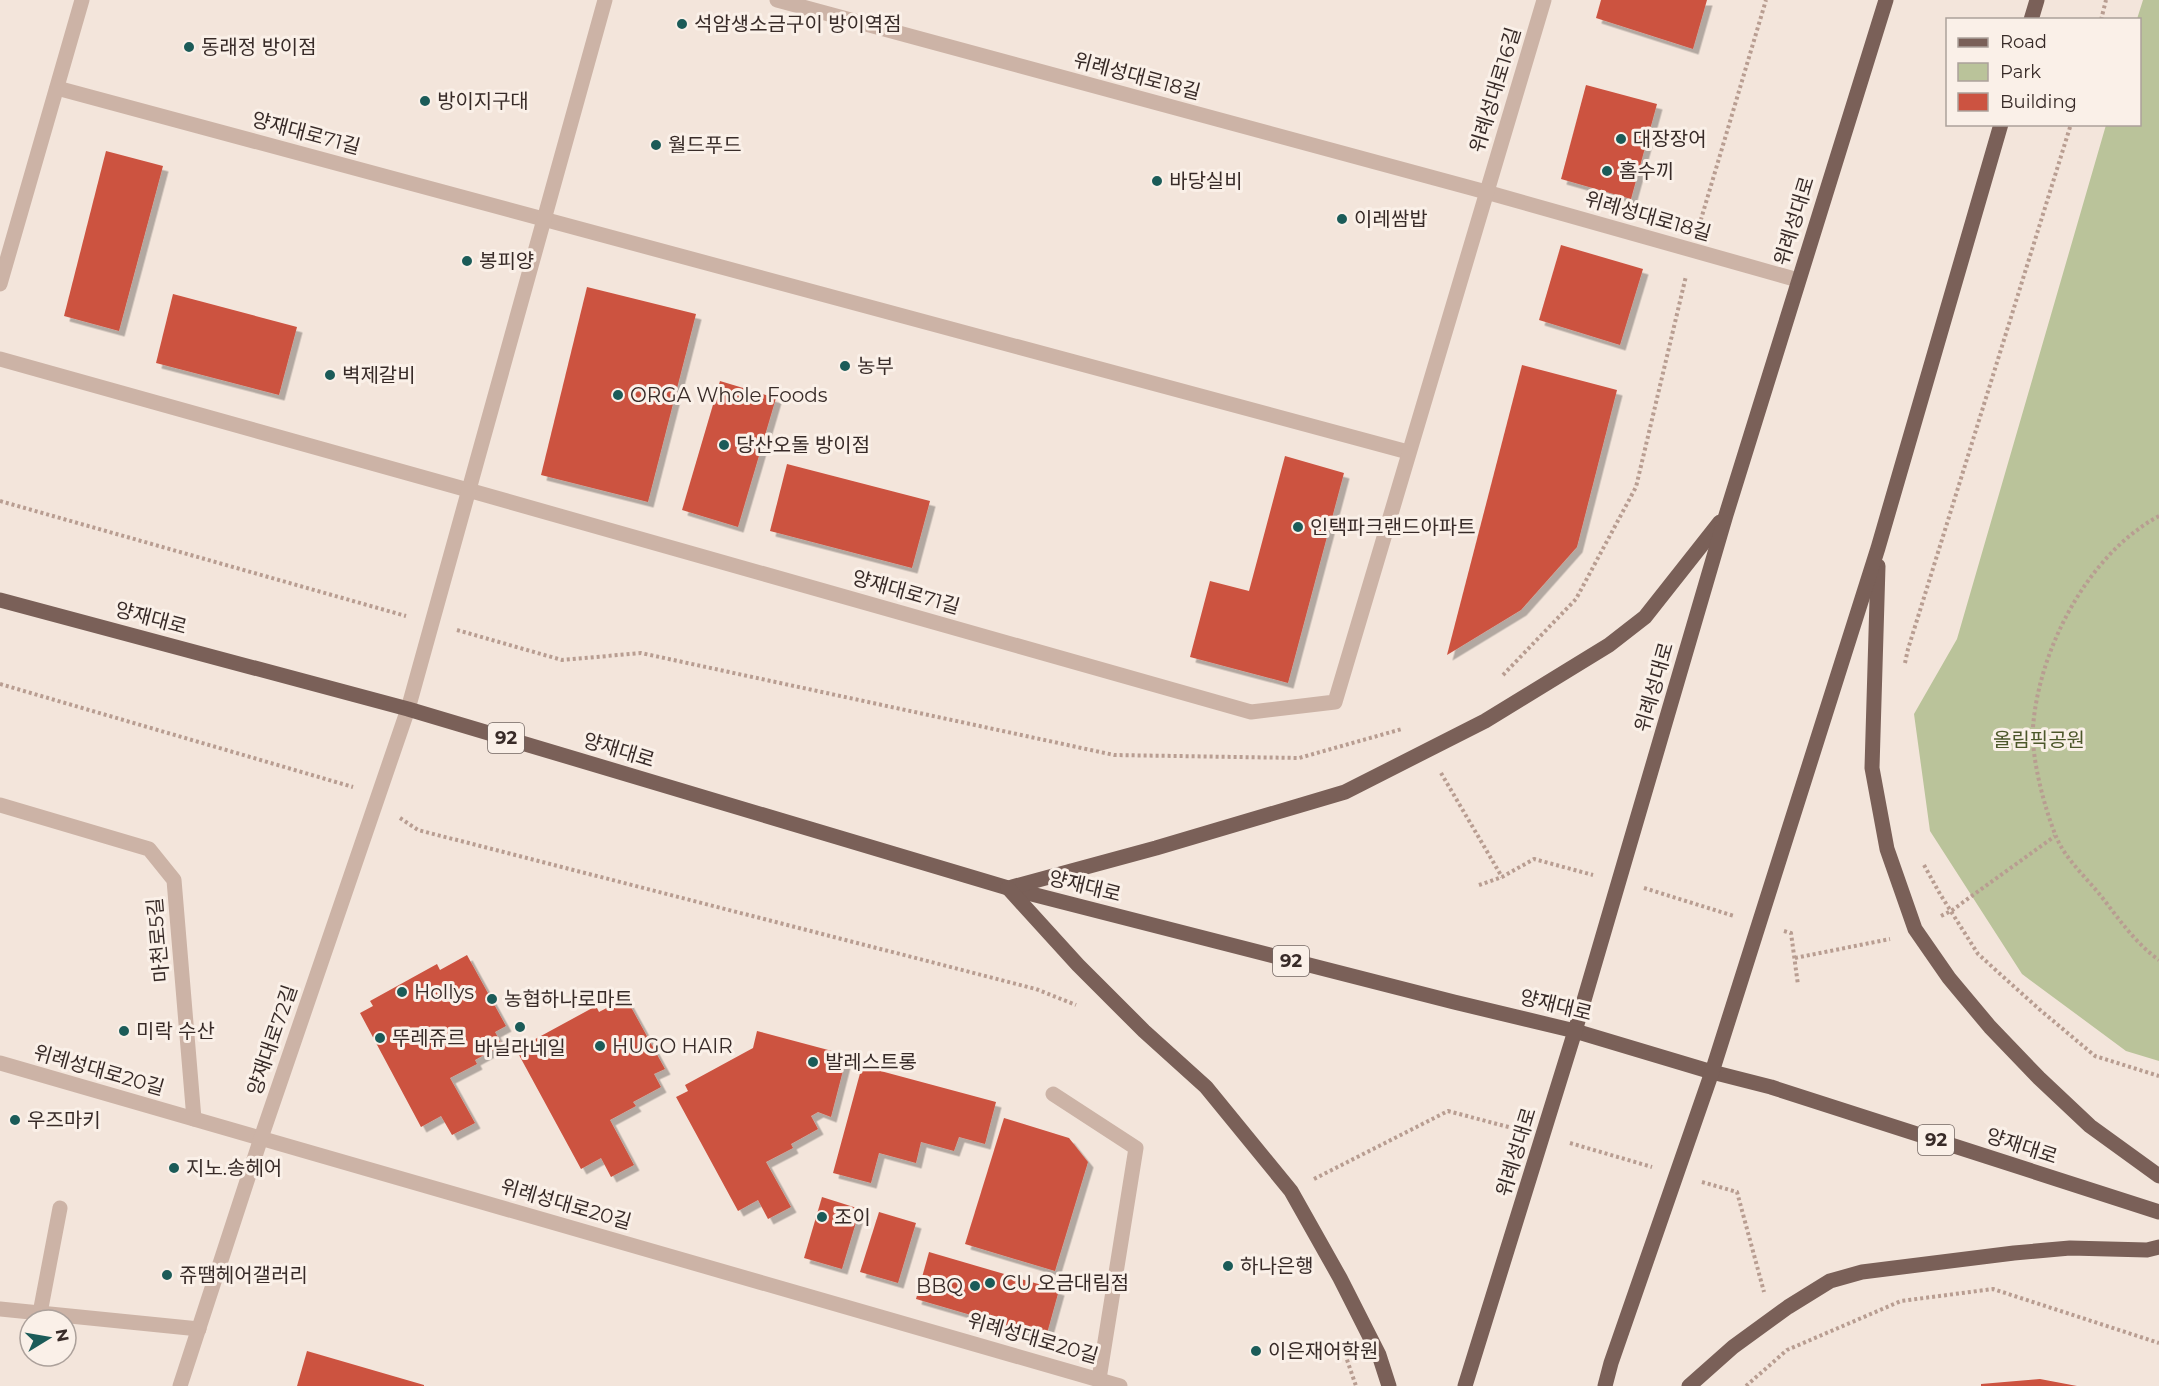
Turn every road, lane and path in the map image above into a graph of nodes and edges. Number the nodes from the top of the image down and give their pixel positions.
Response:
1 (82, 0) edge
2 (605, 0) edge
3 (777, 0) edge
4 (1544, 0) edge
5 (1766, 0) edge
6 (1886, 0) edge
7 (2037, 0) edge
8 (2106, 0) edge
9 (2032, 18) edge
10 (2102, 18) edge
11 (57, 88) junction
12 (2000, 126) edge
13 (2070, 126) edge
14 (1486, 192) junction
15 (543, 219) junction
16 (1692, 250) junction
17 (1798, 280) junction
18 (0, 284) edge
19 (0, 359) edge
20 (1408, 452) junction
21 (468, 490) junction
22 (0, 501) edge
23 (1726, 515) junction
24 (2159, 516) edge
25 (1878, 548) junction
26 (0, 600) edge
27 (431, 623) junction
28 (1904, 670) dead end
29 (1500, 678) dead end
30 (0, 684) edge
31 (408, 709) junction
32 (1414, 726) dead end
33 (1443, 777) dead end
34 (376, 802) junction
35 (0, 805) edge
36 (2055, 836) junction
37 (1924, 864) dead end
38 (1502, 876) junction
39 (1619, 881) junction
40 (1479, 885) dead end
41 (1008, 888) junction
42 (1951, 911) junction
43 (1759, 923) junction
44 (1884, 942) dead end
45 (1795, 958) junction
46 (2159, 960) edge
47 (1798, 986) dead end
48 (1078, 1006) dead end
49 (1575, 1031) junction
50 (0, 1063) edge
51 (1712, 1072) junction
52 (2159, 1076) edge
53 (1053, 1094) dead end
54 (194, 1119) junction
55 (1543, 1135) junction
56 (261, 1138) junction
57 (1676, 1175) junction
58 (2159, 1176) edge
59 (1291, 1191) junction
60 (60, 1208) dead end
61 (2159, 1212) edge
62 (2159, 1247) edge
63 (41, 1308) edge
64 (0, 1309) edge
65 (18, 1311) edge
66 (78, 1317) edge
67 (1772, 1320) junction
68 (199, 1329) junction
69 (2159, 1343) edge
70 (1787, 1350) junction
71 (1099, 1379) junction
72 (180, 1386) edge
73 (1120, 1386) edge
74 (1389, 1386) edge
75 (1466, 1386) edge
76 (1605, 1386) edge
77 (1689, 1386) edge
78 (1746, 1386) edge

1 - 11 street
2 - 15 street
3 - 14 street, 위례성대로18길
4 - 14 street, 위례성대로16길
5 - 16 path
6 - 17 main road, 위례성대로
7 - 9 main road
8 - 10 path
11 - 15 street, 양재대로71길
11 - 18 street
12 - 25 main road
13 - 28 path
14 - 16 street, 위례성대로18길
14 - 20 street
15 - 20 street, 양재대로71길
15 - 21 street
16 - 17 street, 위례성대로18길
16 - 29 path
17 - 23 main road, 위례성대로
19 - 21 street, 양재대로71길
20 - 21 street, 양재대로71길
21 - 27 street
22 - 27 path
23 - 39 main road, 위례성대로
23 - 41 main road
24 - 36 path
25 - 43 main road
25 - 58 main road
26 - 31 main road, 양재대로 / 92
27 - 31 street
27 - 32 path
30 - 34 path
31 - 34 street, 양재대로72길
31 - 41 main road, 양재대로 / 92
33 - 38 path
34 - 48 path
34 - 56 street, 양재대로72길
35 - 54 street, 마천로5길
36 - 42 path
36 - 46 path
37 - 42 path
38 - 39 path
38 - 40 path
39 - 43 path
39 - 49 main road, 위례성대로
41 - 49 main road, 양재대로 / 92
41 - 59 main road
42 - 52 path
43 - 45 path
43 - 51 main road
44 - 45 path
45 - 47 path
49 - 51 main road, 양재대로 / 92
49 - 55 main road, 위례성대로
50 - 54 street, 위례성대로20길
51 - 57 main road
51 - 61 main road, 양재대로 / 92
53 - 71 street
54 - 56 street, 위례성대로20길
55 - 57 path
55 - 59 path
55 - 75 main road, 위례성대로
56 - 68 street, 양재대로72길
56 - 71 street, 위례성대로20길
57 - 67 path
57 - 76 main road
59 - 74 main road
60 - 63 street
62 - 67 main road
64 - 65 street
66 - 68 street
67 - 70 path
67 - 77 main road
68 - 72 street, 양재대로72길
69 - 70 path
70 - 78 path
71 - 73 street, 위례성대로20길

